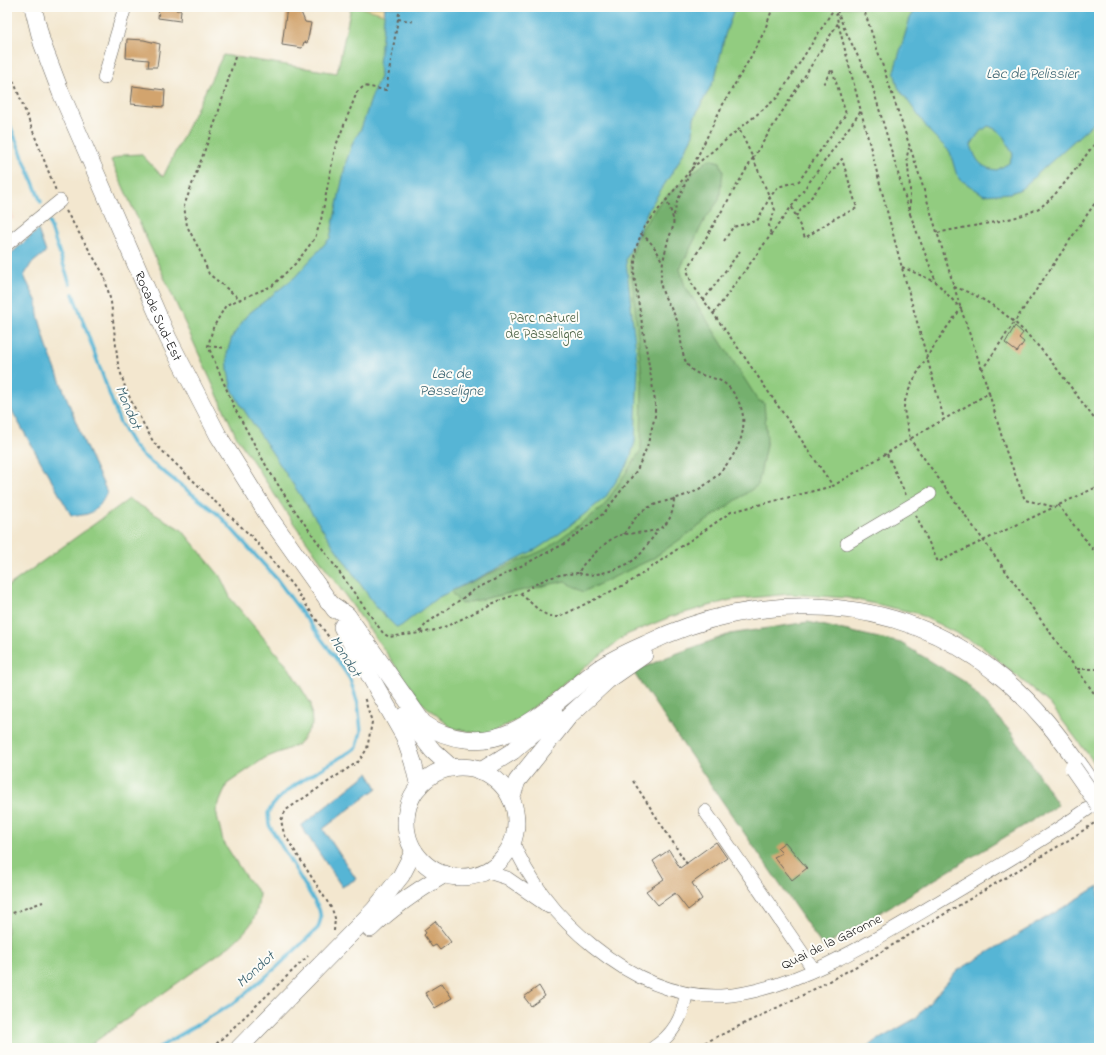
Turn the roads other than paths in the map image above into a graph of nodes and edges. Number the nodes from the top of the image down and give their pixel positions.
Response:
1 (33, 7) edge
2 (125, 7) edge
3 (104, 78) dead end
4 (58, 202) road end
5 (7, 244) edge
6 (930, 494) dead end
7 (846, 543) dead end
8 (328, 602) junction
9 (645, 644) junction
10 (1076, 766) junction
11 (452, 768) junction
12 (481, 771) junction
13 (419, 787) junction
14 (1099, 794) edge
15 (511, 799) junction
16 (1099, 801) edge
17 (705, 811) dead end
18 (1094, 812) edge
19 (512, 840) junction
20 (414, 851) junction
21 (485, 872) junction
22 (445, 874) junction
23 (558, 913) junction
24 (814, 970) junction
25 (686, 994) junction
26 (239, 1048) edge
27 (249, 1048) edge
28 (654, 1048) edge

1 - 8 main road, Rocade Sud-Est
2 - 3 street
4 - 5 street
6 - 7 street
8 - 9 main road
8 - 11 main road, Rocade Sud-Est
8 - 13 main road, Rocade Sud-Est
9 - 10 main road
9 - 12 main road
10 - 14 main road
10 - 15 main road
10 - 18 main road, bridge
11 - 12 main road
11 - 13 main road
12 - 15 main road
13 - 20 main road
15 - 19 main road
16 - 18 street, Quai de la Garonne
17 - 24 street
18 - 24 street, Quai de la Garonne
19 - 21 main road
19 - 23 street, Quai de la Garonne
20 - 22 main road
20 - 26 main road
21 - 22 main road
21 - 23 street, Quai de la Garonne
22 - 27 main road
23 - 25 street, Quai de la Garonne
24 - 25 street, Quai de la Garonne
25 - 28 street

